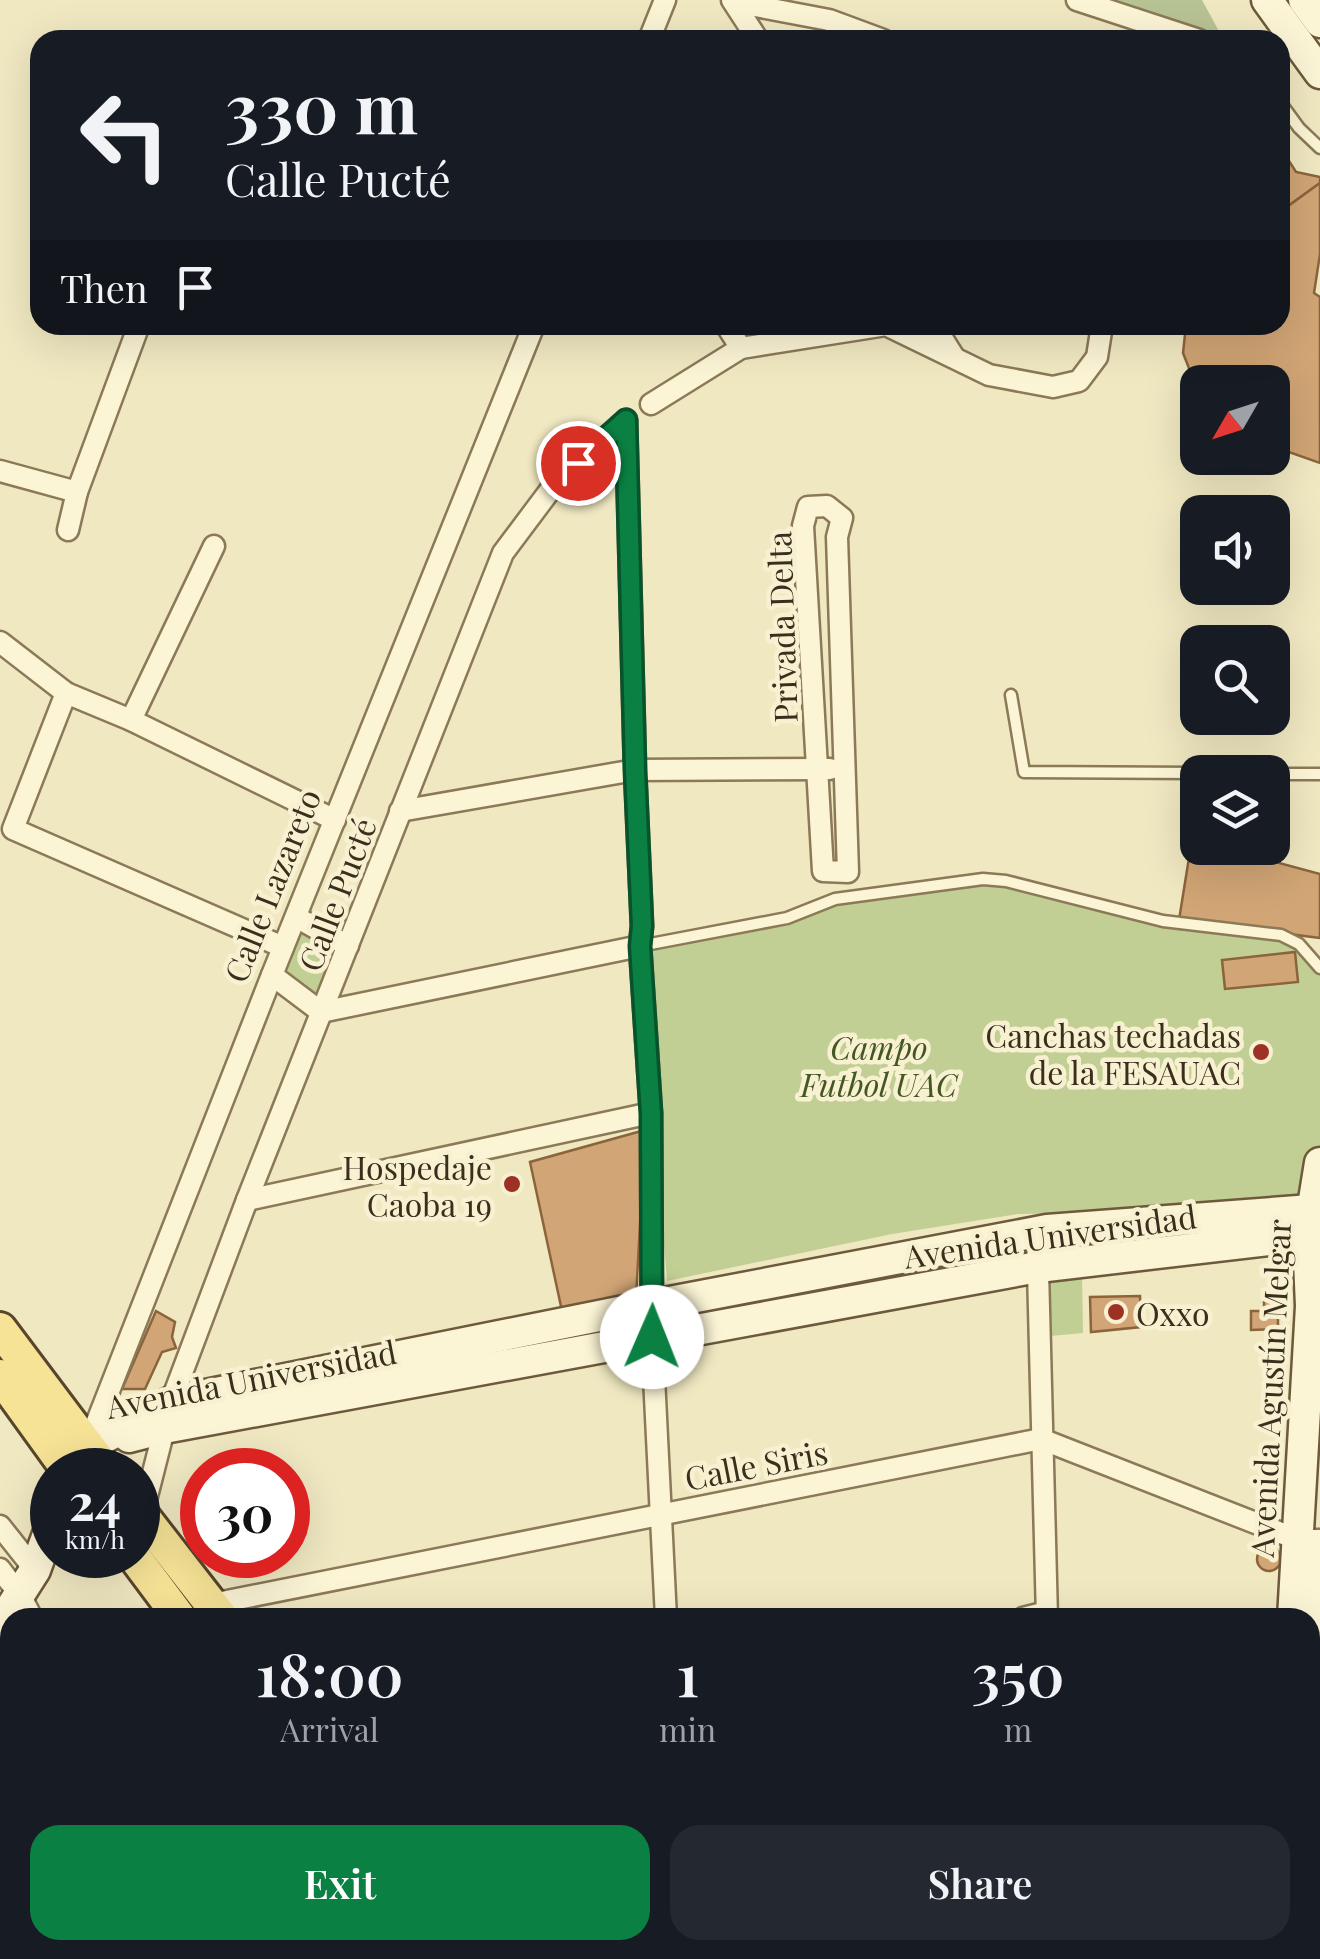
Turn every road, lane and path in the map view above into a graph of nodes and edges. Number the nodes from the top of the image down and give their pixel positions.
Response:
1 (665, 0) edge
2 (1077, 0) edge
3 (1267, 0) edge
4 (1304, 0) edge
5 (733, 1) edge
6 (653, 30) edge
7 (752, 30) edge
8 (856, 30) edge
9 (1168, 30) edge
10 (1298, 34) edge
11 (1320, 73) edge
12 (1290, 116) edge
13 (1320, 148) edge
14 (135, 335) edge
15 (530, 335) edge
16 (733, 335) edge
17 (823, 335) edge
18 (907, 335) edge
19 (940, 335) edge
20 (1100, 335) edge
21 (742, 348) junction
22 (955, 358) junction
23 (651, 404) dead end
24 (0, 472) edge
25 (77, 492) junction
26 (68, 530) dead end
27 (214, 546) dead end
28 (840, 611) junction
29 (809, 622) junction
30 (0, 642) edge
31 (841, 650) junction
32 (811, 654) junction
33 (66, 692) junction
34 (1011, 695) dead end
35 (131, 720) junction
36 (845, 768) junction
37 (818, 769) junction
38 (635, 770) junction
39 (1180, 773) edge
40 (1290, 774) edge
41 (1320, 774) edge
42 (400, 811) junction
43 (335, 820) junction
44 (296, 917) junction
45 (348, 946) junction
46 (640, 946) junction
47 (284, 948) junction
48 (1320, 968) edge
49 (272, 975) junction
50 (322, 1012) junction
51 (651, 1114) junction
52 (1320, 1163) edge
53 (246, 1200) junction
54 (1315, 1224) edge
55 (1038, 1232) junction
56 (1038, 1267) junction
57 (654, 1304) junction
58 (0, 1329) edge
59 (652, 1337) junction
60 (0, 1376) edge
61 (167, 1415) junction
62 (1042, 1439) junction
63 (69, 1448) edge
64 (74, 1448) edge
65 (90, 1448) edge
66 (111, 1448) edge
67 (158, 1448) edge
68 (660, 1514) junction
69 (0, 1526) edge
70 (160, 1538) edge
71 (1313, 1546) edge
72 (0, 1569) edge
73 (150, 1578) edge
74 (29, 1594) edge
75 (173, 1608) edge
76 (215, 1608) edge
77 (231, 1608) edge
78 (665, 1608) edge
79 (1047, 1608) edge
80 (1296, 1608) edge
81 (1312, 1608) edge

1 - 6 street
2 - 9 street
3 - 10 street
4 - 10 street
5 - 7 street
5 - 8 street
10 - 11 street
12 - 13 lane
14 - 25 street
15 - 43 street, Calle Lazareto
16 - 21 street
17 - 21 street
18 - 22 street
19 - 22 street
20 - 22 street
21 - 23 street
24 - 25 street
25 - 26 street
27 - 35 street
28 - 29 street
28 - 29 street, Privada Delta
28 - 31 street, Privada Delta
29 - 32 street, Privada Delta
30 - 33 street
31 - 32 street
31 - 36 street, Privada Delta
32 - 37 street, Privada Delta
33 - 35 street
33 - 47 street
34 - 39 lane
35 - 43 street
36 - 37 street
36 - 37 street, Privada Delta
37 - 38 street
38 - 42 street
38 - 42 street, Calle Pucté
38 - 46 street
40 - 41 lane
42 - 45 street, Calle Pucté
43 - 44 street, Calle Lazareto
44 - 45 street
44 - 47 street, Calle Lazareto
45 - 50 street, Calle Pucté
46 - 48 lane
46 - 50 street
46 - 51 street
47 - 49 street, Calle Lazareto
49 - 50 street
49 - 65 street, Calle Lazareto
50 - 53 street, Calle Pucté
51 - 53 street
51 - 57 street
52 - 54 street, Avenida Agustín Melgar
53 - 61 street, Calle Pucté
54 - 55 street, Avenida Universidad
54 - 56 street, Avenida Universidad
54 - 71 street, Avenida Agustín Melgar
55 - 56 street
55 - 57 street, Avenida Universidad
56 - 59 street, Avenida Universidad
56 - 62 street
57 - 59 street
57 - 61 street, Avenida Universidad
58 - 64 main road
59 - 61 street, Avenida Universidad
59 - 68 street
60 - 63 main road
61 - 66 street, Avenida Universidad
61 - 67 street, Calle Pucté
62 - 68 street, Calle Siris
62 - 71 street
62 - 79 street
68 - 77 street, Calle Siris
68 - 78 street
69 - 74 street
70 - 76 main road
71 - 80 street, Avenida Agustín Melgar
71 - 81 street, Avenida Agustín Melgar
72 - 74 street
73 - 75 main road

